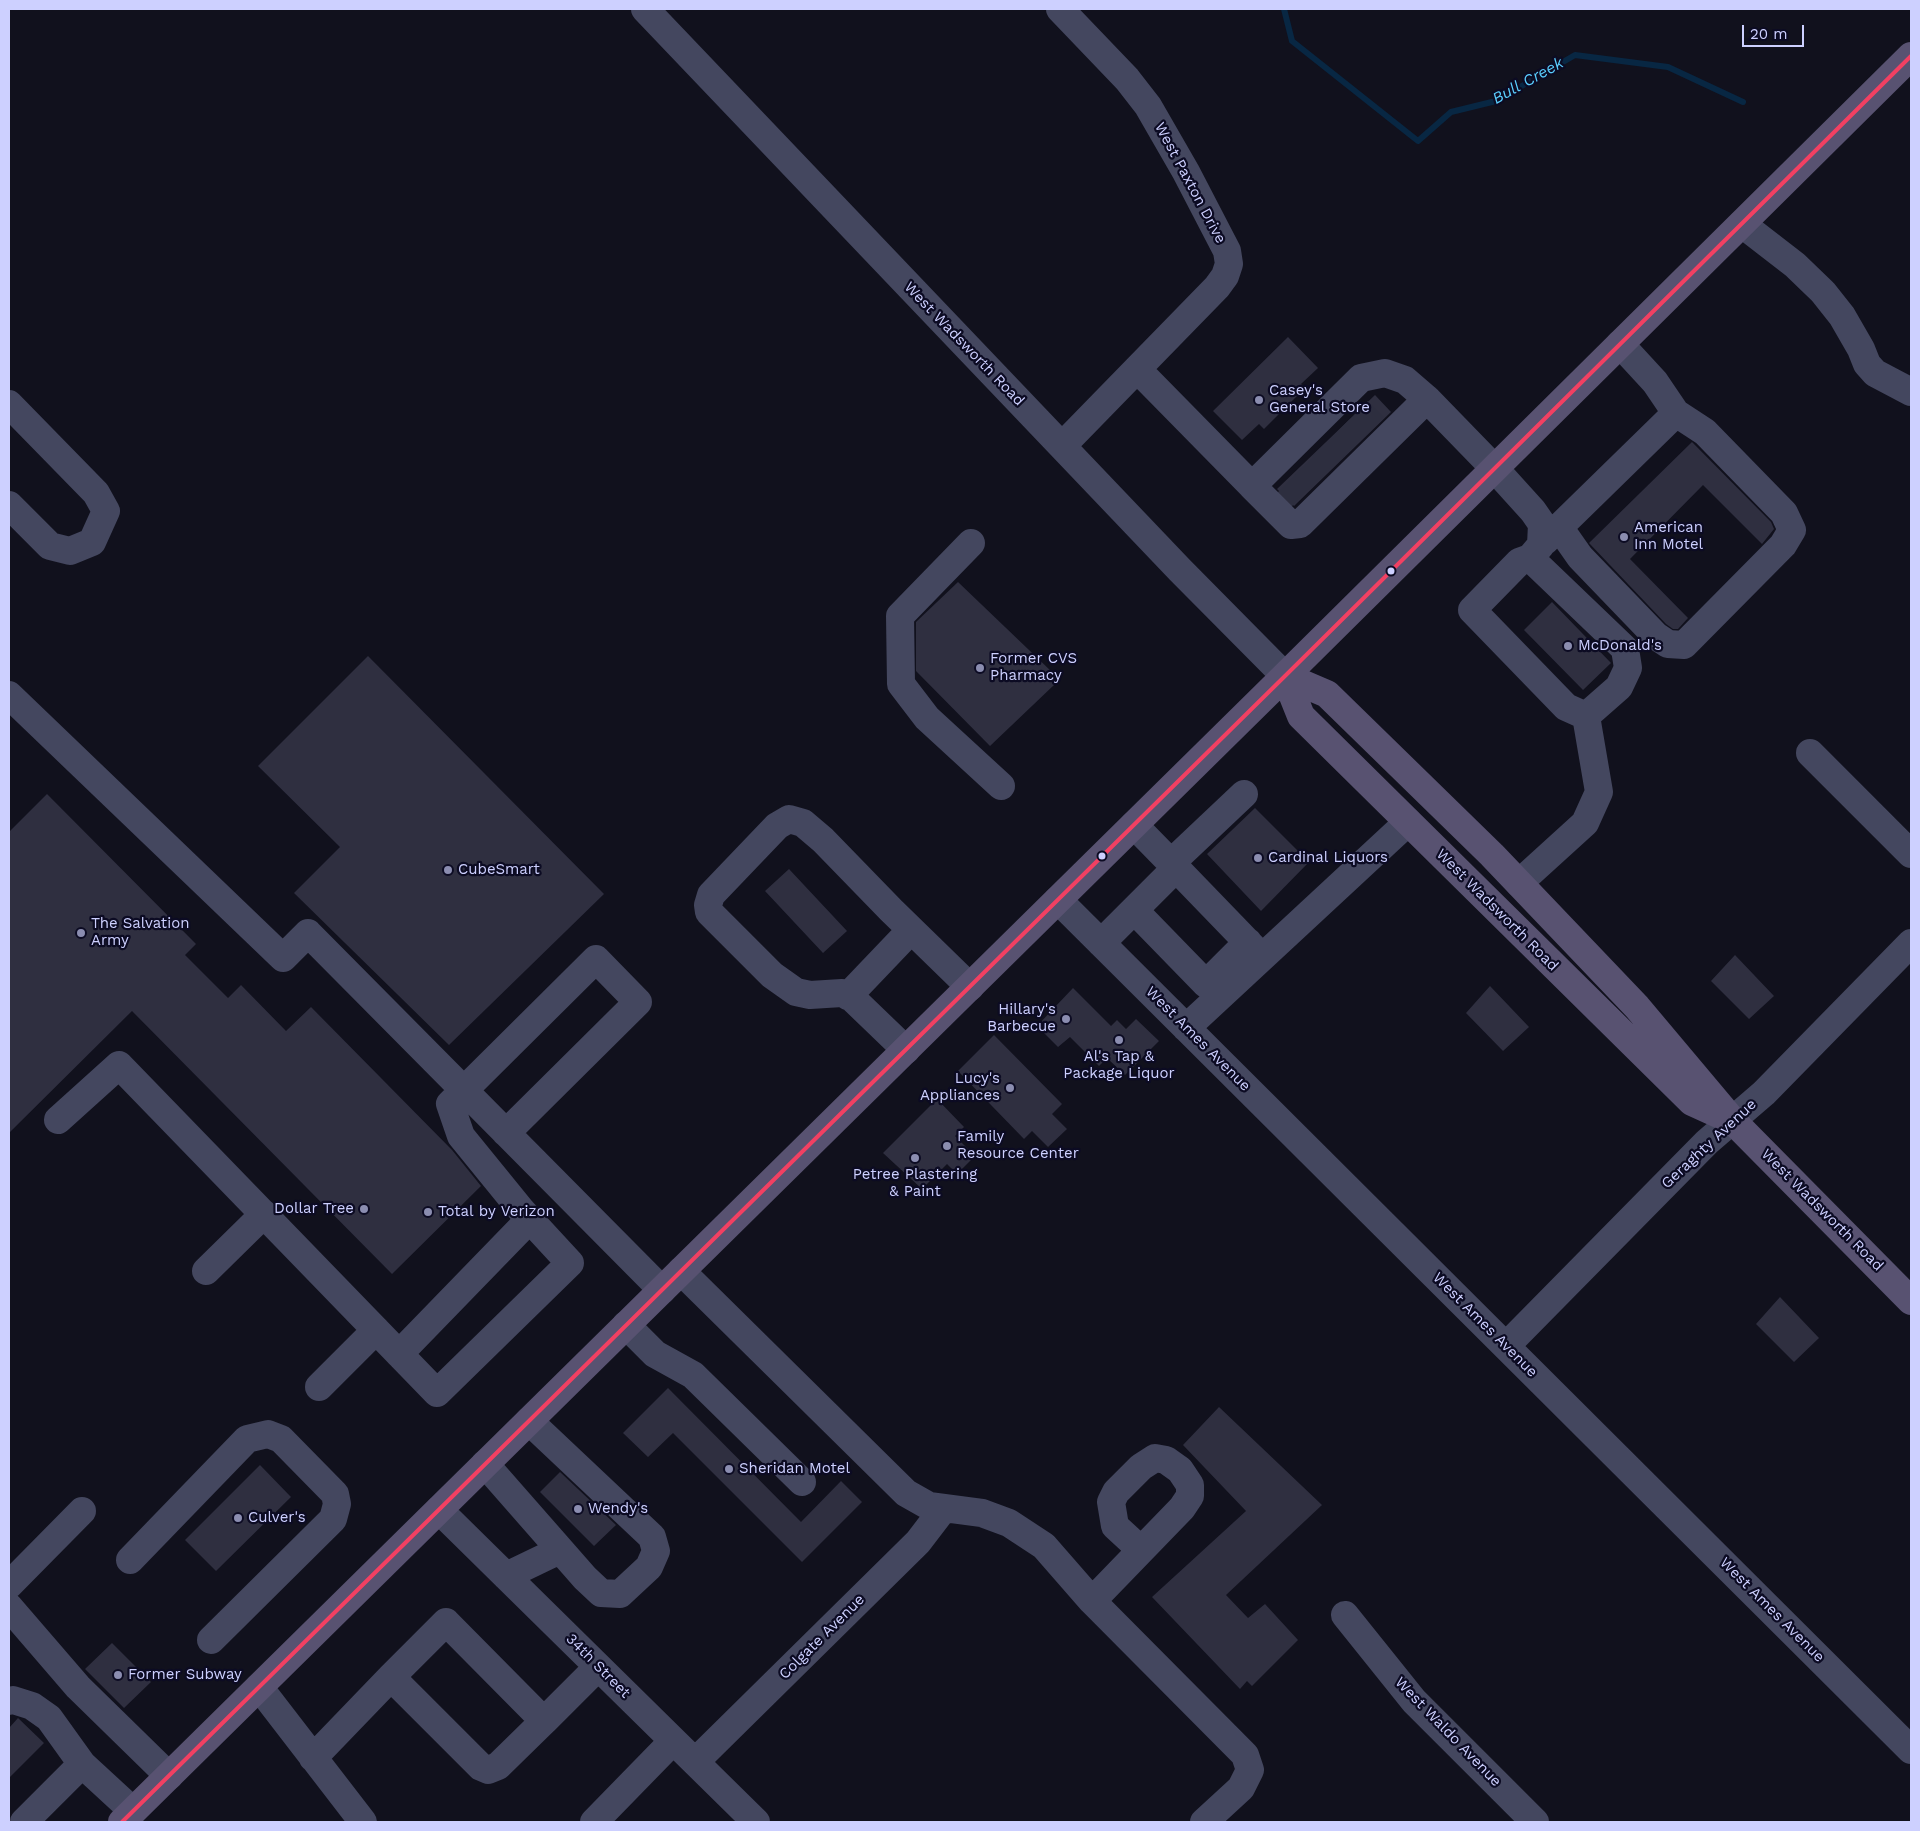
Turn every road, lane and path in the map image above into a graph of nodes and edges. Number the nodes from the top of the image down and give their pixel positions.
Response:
1 (645, 9) edge
2 (1060, 9) edge
3 (1911, 56) edge
4 (1742, 224) junction
5 (1620, 344) junction
6 (1137, 369) junction
7 (1911, 392) edge
8 (1427, 398) junction
9 (9, 404) edge
10 (1676, 413) junction
11 (1062, 446) junction
12 (1329, 454) junction
13 (1495, 469) junction
14 (1252, 486) junction
15 (12, 513) edge
16 (972, 542) dead end
17 (1543, 544) junction
18 (1285, 676) junction
19 (9, 695) edge
20 (1586, 716) junction
21 (1810, 752) dead end
22 (1001, 786) dead end
23 (1244, 794) dead end
24 (1408, 822) junction
25 (1134, 825) junction
26 (1911, 854) edge
27 (1174, 866) junction
28 (1519, 884) junction
29 (1058, 900) junction
30 (1134, 910) junction
31 (911, 930) junction
32 (1101, 943) junction
33 (1911, 943) edge
34 (1255, 949) junction
35 (970, 987) junction
36 (848, 996) junction
37 (1186, 1028) junction
38 (906, 1050) junction
39 (464, 1090) junction
40 (58, 1120) dead end
41 (1732, 1120) junction
42 (506, 1133) junction
43 (264, 1214) junction
44 (530, 1219) junction
45 (206, 1271) dead end
46 (672, 1281) junction
47 (1911, 1301) edge
48 (626, 1325) junction
49 (376, 1330) junction
50 (1506, 1346) junction
51 (399, 1354) junction
52 (319, 1387) dead end
53 (529, 1421) junction
54 (485, 1464) junction
55 (802, 1482) dead end
56 (944, 1508) junction
57 (439, 1510) junction
58 (82, 1511) dead end
59 (560, 1550) junction
60 (1141, 1550) dead end
61 (130, 1560) dead end
62 (506, 1576) junction
63 (9, 1585) edge
64 (1092, 1601) junction
65 (9, 1607) edge
66 (1345, 1615) dead end
67 (211, 1640) dead end
68 (598, 1667) junction
69 (391, 1677) junction
70 (259, 1687) junction
71 (9, 1701) edge
72 (544, 1721) junction
73 (673, 1741) junction
74 (1911, 1750) edge
75 (313, 1758) junction
76 (695, 1762) junction
77 (82, 1764) junction
78 (169, 1776) junction
79 (127, 1817) edge
80 (24, 1822) edge
81 (363, 1822) edge
82 (594, 1822) edge
83 (756, 1822) edge
84 (1204, 1822) edge
85 (1535, 1822) edge

1 - 11 street, West Wadsworth Road
2 - 6 street, West Paxton Drive
3 - 4 main road
4 - 5 main road
4 - 7 street
5 - 10 street
5 - 13 main road
6 - 11 street, West Paxton Drive
6 - 14 street
8 - 12 street
8 - 12 street
8 - 13 street
9 - 15 street
10 - 17 street
10 - 17 street
11 - 18 street, West Wadsworth Road
12 - 14 street
12 - 14 street
13 - 17 street
13 - 18 main road
16 - 22 street
17 - 20 street
17 - 20 street
18 - 24 main road, West Wadsworth Road
18 - 25 main road
18 - 28 main road, West Wadsworth Road
19 - 39 street
20 - 28 street
21 - 26 street
23 - 27 street
24 - 34 street
24 - 41 main road, West Wadsworth Road
25 - 27 street
25 - 29 main road
27 - 30 street
27 - 34 street
28 - 41 main road, West Wadsworth Road
29 - 32 street, West Ames Avenue
29 - 35 main road
30 - 32 street
30 - 34 street
31 - 35 street
31 - 36 street
31 - 36 street
32 - 37 street, West Ames Avenue
33 - 41 street, Geraghty Avenue
34 - 37 street
35 - 38 main road
36 - 38 street
37 - 50 street, West Ames Avenue
38 - 46 main road
39 - 42 street
39 - 42 street
39 - 44 street
40 - 43 street
41 - 47 main road, West Wadsworth Road
41 - 50 street, Geraghty Avenue
42 - 46 street
43 - 45 street
43 - 49 street
44 - 51 street
44 - 51 street
46 - 48 main road
46 - 56 street
48 - 53 main road
48 - 55 street
49 - 51 street
49 - 52 street
50 - 74 street, West Ames Avenue
53 - 54 main road
53 - 59 street
54 - 57 main road
54 - 59 street
56 - 64 street
56 - 76 street, Colgate Avenue
57 - 62 street, 34th Street
57 - 70 main road
58 - 63 street
59 - 62 street
60 - 64 street
61 - 67 street
62 - 68 street, 34th Street
64 - 84 street
65 - 78 street
66 - 85 street, West Waldo Avenue
68 - 72 street
68 - 73 street, 34th Street
69 - 72 street
69 - 72 street
69 - 75 street
70 - 75 street
70 - 78 main road
71 - 77 street
73 - 76 street, 34th Street
73 - 82 street
75 - 81 street
76 - 83 street, 34th Street
77 - 79 street
77 - 80 street
78 - 79 main road

